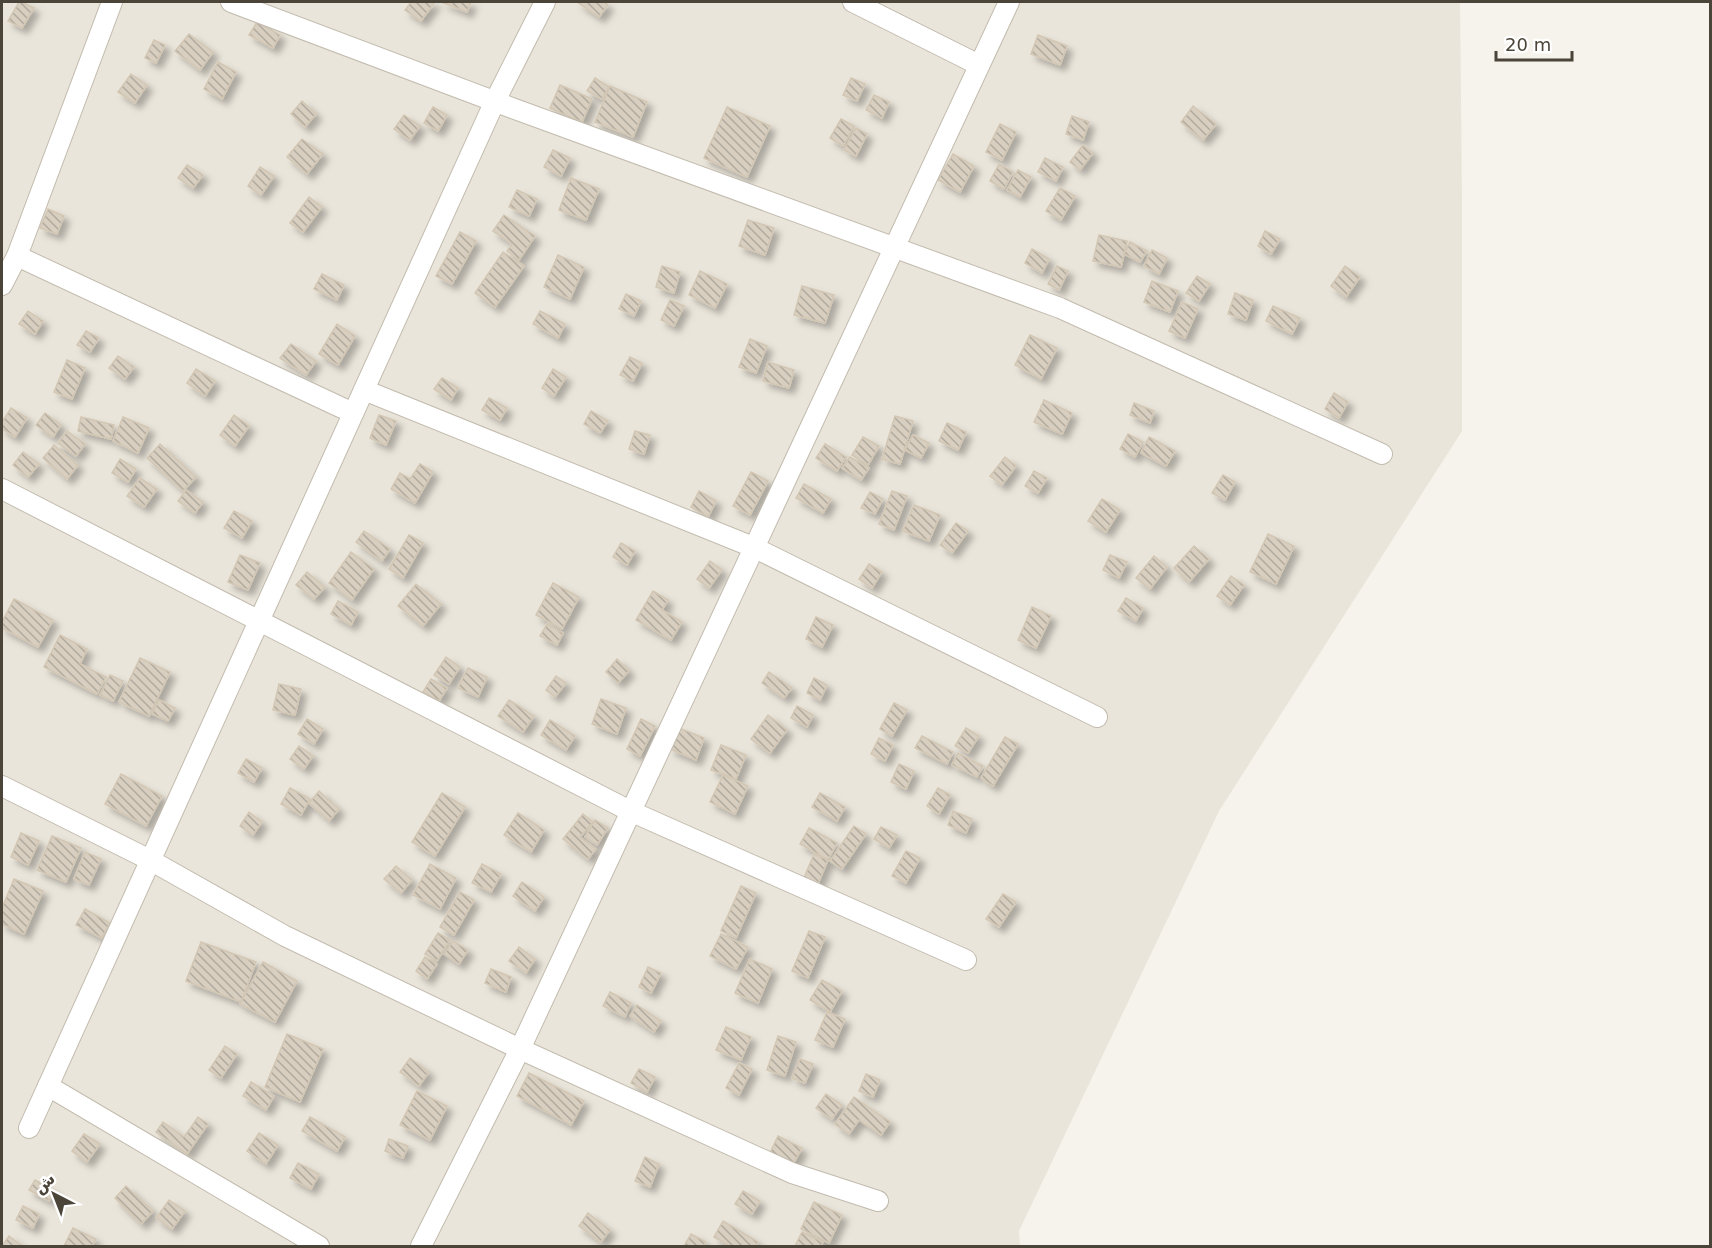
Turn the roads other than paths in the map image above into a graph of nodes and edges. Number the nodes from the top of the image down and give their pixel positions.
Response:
1 (112, 2) edge
2 (231, 2) edge
3 (545, 2) edge
4 (853, 2) edge
5 (1009, 2) edge
6 (979, 65) junction
7 (495, 101) junction
8 (893, 247) junction
9 (17, 256) junction
10 (2, 285) edge
11 (364, 390) junction
12 (353, 413) junction
13 (1382, 454) dead end
14 (2, 489) edge
15 (753, 547) junction
16 (259, 621) junction
17 (1096, 717) dead end
18 (2, 786) edge
19 (630, 811) junction
20 (150, 860) junction
21 (966, 960) dead end
22 (520, 1049) junction
23 (48, 1086) junction
24 (29, 1128) dead end
25 (878, 1201) dead end
26 (319, 1246) edge
27 (421, 1246) edge

1 - 9 street
2 - 7 street
3 - 7 street
4 - 6 street
5 - 6 street
6 - 8 street
7 - 8 street
7 - 11 street
8 - 13 street
8 - 15 street
9 - 10 street
9 - 12 street
11 - 12 street
11 - 15 street
12 - 16 street
14 - 16 street
15 - 17 street
15 - 19 street
16 - 19 street
16 - 20 street
18 - 20 street
19 - 21 street
19 - 22 street
20 - 22 street
20 - 23 street
22 - 25 street
22 - 27 street
23 - 24 street
23 - 26 street

